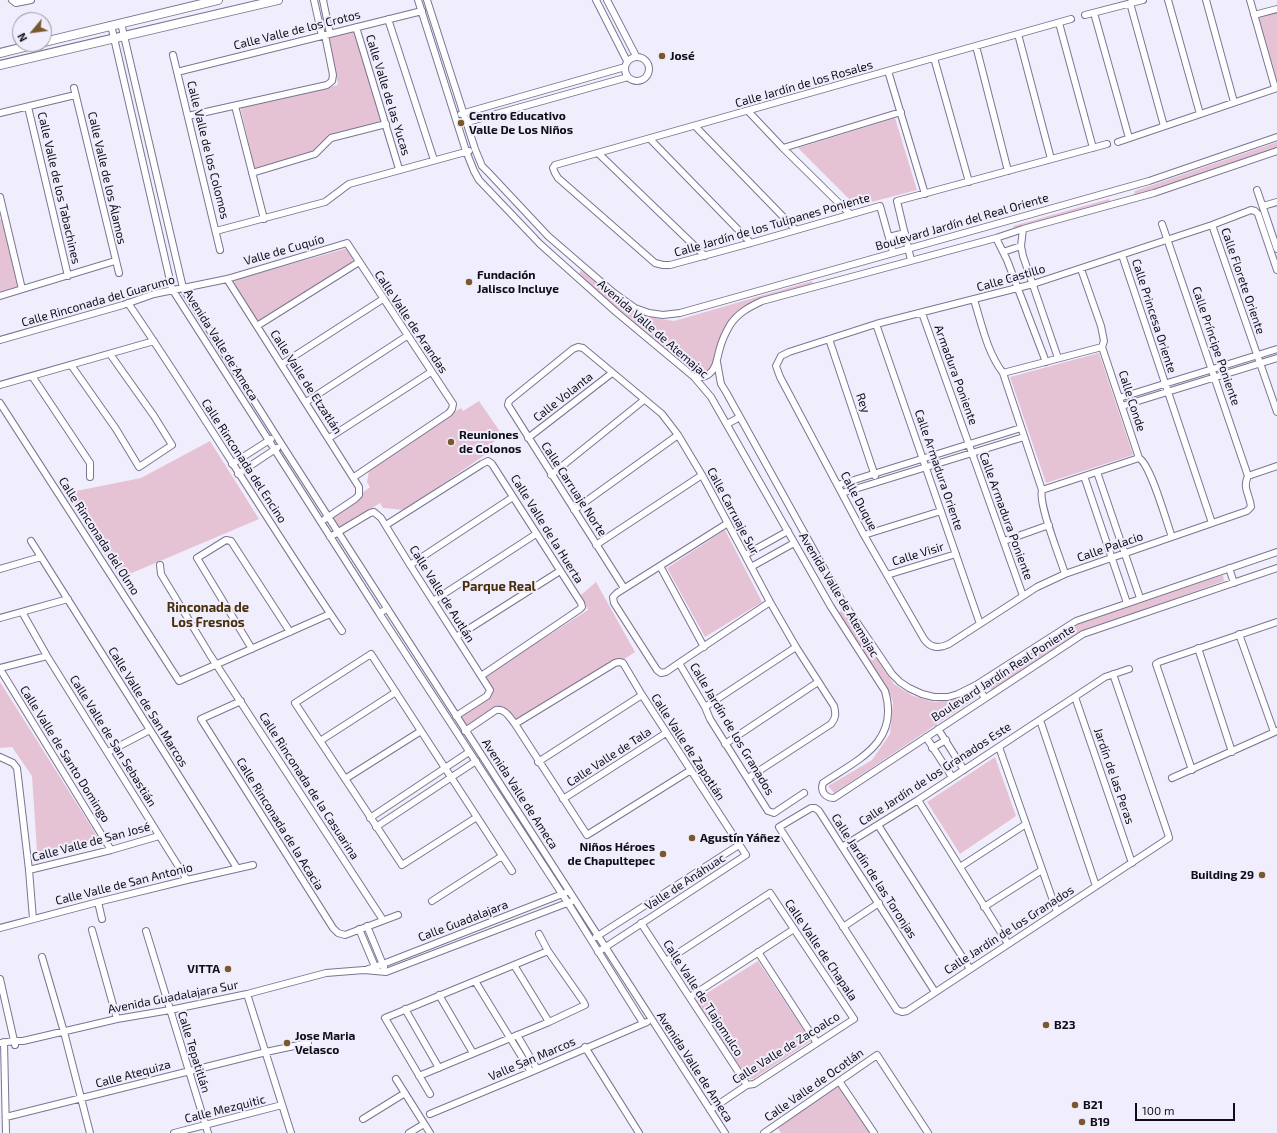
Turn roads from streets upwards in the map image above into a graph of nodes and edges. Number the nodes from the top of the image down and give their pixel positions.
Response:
1 (31, 0) edge
2 (218, 0) edge
3 (278, 0) edge
4 (314, 0) edge
5 (323, 0) edge
6 (418, 0) edge
7 (427, 0) edge
8 (596, 0) edge
9 (607, 0) edge
10 (1143, 0) edge
11 (1168, 0) edge
12 (1206, 0) edge
13 (1250, 0) edge
14 (14, 2) edge
15 (1130, 3) junction
16 (186, 4) edge
17 (1277, 8) edge
18 (422, 11) junction
19 (1094, 13) junction
20 (1085, 15) dead end
21 (1254, 15) junction
22 (388, 19) junction
23 (1071, 19) dead end
24 (121, 23) junction
25 (1059, 23) junction
26 (112, 26) junction
27 (356, 27) junction
28 (1018, 34) junction
29 (326, 35) junction
30 (124, 36) junction
31 (114, 38) junction
32 (52, 40) edge
33 (976, 46) junction
34 (12, 50) edge
35 (0, 53) edge
36 (173, 55) dead end
37 (636, 56) junction
38 (934, 58) junction
39 (626, 64) junction
40 (0, 65) edge
41 (888, 71) junction
42 (177, 72) junction
43 (628, 77) junction
44 (74, 88) dead end
45 (1276, 88) edge
46 (75, 95) junction
47 (1234, 102) junction
48 (235, 106) junction
49 (28, 107) junction
50 (748, 111) junction
51 (901, 112) junction
52 (0, 113) edge
53 (463, 113) junction
54 (1200, 114) junction
55 (188, 116) junction
56 (455, 116) junction
57 (466, 123) junction
58 (386, 124) junction
59 (458, 125) junction
60 (695, 126) junction
61 (1164, 126) junction
62 (1277, 137) edge
63 (1129, 138) junction
64 (650, 139) junction
65 (1118, 142) dead end
66 (1107, 144) dead end
67 (783, 148) junction
68 (1093, 148) junction
69 (475, 149) junction
70 (466, 151) junction
71 (1277, 151) edge
72 (599, 154) junction
73 (1051, 159) junction
74 (434, 160) junction
75 (399, 169) junction
76 (1008, 171) junction
77 (252, 173) junction
78 (969, 182) junction
79 (500, 186) junction
80 (1121, 189) junction
81 (1257, 190) dead end
82 (492, 194) junction
83 (925, 194) junction
84 (0, 197) edge
85 (1124, 201) junction
86 (1277, 202) edge
87 (1263, 206) junction
88 (850, 214) junction
89 (264, 219) junction
90 (1162, 224) dead end
91 (1212, 225) junction
92 (1023, 229) junction
93 (796, 230) junction
94 (216, 231) junction
95 (905, 233) junction
96 (889, 238) junction
97 (996, 238) junction
98 (1168, 240) junction
99 (347, 243) joint
100 (751, 243) junction
101 (1022, 246) junction
102 (908, 248) junction
103 (1277, 249) edge
104 (220, 250) dead end
105 (893, 252) junction
106 (1004, 252) junction
107 (1122, 255) junction
108 (705, 256) junction
109 (912, 260) junction
110 (116, 261) junction
111 (359, 262) junction
112 (579, 262) junction
113 (670, 265) joint
114 (1081, 268) junction
115 (1277, 270) edge
116 (570, 272) junction
117 (119, 273) dead end
118 (813, 275) junction
119 (68, 276) junction
120 (227, 279) junction
121 (1033, 284) junction
122 (816, 287) junction
123 (183, 288) junction
124 (172, 289) junction
125 (1017, 289) junction
126 (22, 290) junction
127 (0, 296) edge
128 (383, 299) junction
129 (974, 300) junction
130 (128, 303) junction
131 (649, 313) joint
132 (922, 313) junction
133 (876, 324) junction
134 (257, 326) junction
135 (407, 336) junction
136 (830, 339) junction
137 (0, 340) edge
138 (154, 341) junction
139 (1102, 346) junction
140 (1277, 349) edge
141 (110, 354) junction
142 (1257, 355) junction
143 (1058, 358) junction
144 (1277, 358) edge
145 (717, 362) junction
146 (1046, 362) junction
147 (1260, 363) junction
148 (282, 364) junction
149 (71, 365) junction
150 (776, 366) joint
151 (1212, 369) junction
152 (431, 372) junction
153 (612, 373) junction
154 (1003, 373) junction
155 (32, 376) junction
156 (694, 377) junction
157 (1215, 378) junction
158 (1165, 383) junction
159 (0, 385) edge
160 (1168, 392) junction
161 (1119, 398) junction
162 (644, 400) junction
163 (509, 401) joint
164 (306, 402) junction
165 (0, 403) edge
166 (1122, 406) junction
167 (1277, 412) edge
168 (740, 417) junction
169 (727, 424) junction
170 (1021, 428) junction
171 (678, 435) junction
172 (276, 436) junction
173 (1024, 437) junction
174 (329, 438) junction
175 (528, 438) junction
176 (268, 441) junction
177 (969, 444) junction
178 (282, 446) junction
179 (274, 450) junction
180 (972, 453) junction
181 (923, 458) junction
182 (1139, 458) junction
183 (232, 464) junction
184 (1277, 466) edge
185 (926, 467) junction
186 (1097, 472) junction
187 (238, 474) junction
188 (875, 474) junction
189 (551, 475) junction
190 (702, 475) junction
191 (1084, 476) junction
192 (1248, 476) junction
193 (90, 477) dead end
194 (354, 477) junction
195 (877, 482) junction
196 (838, 485) junction
197 (1042, 490) junction
198 (842, 493) junction
199 (513, 497) junction
200 (574, 510) junction
201 (941, 511) junction
202 (328, 517) junction
203 (320, 522) junction
204 (728, 523) junction
205 (1212, 523) junction
206 (386, 525) junction
207 (1049, 525) junction
208 (788, 531) junction
209 (338, 533) junction
210 (536, 534) junction
211 (864, 535) junction
212 (330, 537) junction
213 (1172, 537) junction
214 (31, 541) dead end
215 (770, 541) junction
216 (1004, 541) junction
217 (794, 543) junction
218 (596, 545) junction
219 (1277, 552) edge
220 (777, 553) junction
221 (1125, 553) junction
222 (956, 554) junction
223 (745, 555) junction
224 (41, 557) junction
225 (1112, 558) junction
226 (160, 565) dead end
227 (410, 565) junction
228 (660, 566) junction
229 (751, 568) junction
230 (1229, 568) junction
231 (1277, 568) edge
232 (0, 569) edge
233 (560, 571) junction
234 (1065, 574) junction
235 (887, 575) junction
236 (1135, 583) junction
237 (1234, 583) junction
238 (1122, 587) junction
239 (624, 588) junction
240 (1023, 596) junction
241 (1140, 598) junction
242 (68, 599) junction
243 (841, 599) junction
244 (433, 601) junction
245 (770, 602) junction
246 (1127, 603) junction
247 (831, 607) junction
248 (387, 609) junction
249 (22, 612) junction
250 (379, 613) junction
251 (330, 614) junction
252 (0, 618) edge
253 (1277, 622) edge
254 (980, 624) junction
255 (342, 631) dead end
256 (290, 632) junction
257 (1239, 634) junction
258 (456, 637) junction
259 (927, 644) joint
260 (704, 646) junction
261 (796, 647) junction
262 (1198, 648) junction
263 (252, 649) junction
264 (47, 656) junction
265 (679, 663) junction
266 (217, 664) junction
267 (0, 669) edge
268 (1129, 669) dead end
269 (1113, 674) junction
270 (481, 676) junction
271 (818, 682) junction
272 (976, 685) junction
273 (396, 692) junction
274 (922, 694) joint
275 (642, 695) junction
276 (1075, 697) junction
277 (985, 698) junction
278 (241, 701) junction
279 (705, 707) junction
280 (456, 716) junction
281 (1040, 720) junction
282 (515, 724) junction
283 (938, 729) junction
284 (150, 730) junction
285 (421, 731) junction
286 (465, 731) junction
287 (1275, 731) edge
288 (666, 733) junction
289 (926, 737) junction
290 (946, 740) junction
291 (320, 741) junction
292 (726, 744) junction
293 (999, 747) junction
294 (932, 748) junction
295 (108, 752) junction
296 (469, 752) junction
297 (1232, 752) junction
298 (0, 757) edge
299 (476, 761) junction
300 (538, 762) junction
301 (445, 768) junction
302 (691, 770) junction
303 (964, 770) junction
304 (1192, 770) junction
305 (451, 777) junction
306 (952, 777) junction
307 (748, 778) junction
308 (1172, 778) dead end
309 (345, 779) junction
310 (804, 793) dead end
311 (824, 793) joint
312 (563, 800) junction
313 (918, 800) junction
314 (477, 817) junction
315 (370, 818) junction
316 (878, 824) junction
317 (1026, 824) junction
318 (376, 827) junction
319 (779, 827) joint
320 (159, 836) junction
321 (739, 845) junction
322 (842, 847) junction
323 (111, 850) junction
324 (502, 856) junction
325 (1132, 863) junction
326 (253, 865) dead end
327 (960, 867) junction
328 (237, 868) junction
329 (29, 870) junction
330 (1042, 870) junction
331 (512, 871) dead end
332 (187, 880) junction
333 (1096, 886) junction
334 (570, 891) junction
335 (562, 894) junction
336 (575, 900) junction
337 (432, 901) dead end
338 (98, 902) junction
339 (568, 903) junction
340 (878, 903) junction
341 (984, 907) junction
342 (1057, 912) junction
343 (398, 915) dead end
344 (503, 918) junction
345 (33, 919) junction
346 (102, 919) dead end
347 (383, 920) junction
348 (641, 923) junction
349 (367, 926) junction
350 (506, 926) junction
351 (843, 927) junction
352 (0, 928) edge
353 (794, 929) junction
354 (92, 930) dead end
355 (359, 930) junction
356 (146, 931) dead end
357 (539, 934) dead end
358 (598, 936) junction
359 (591, 940) junction
360 (1008, 944) junction
361 (605, 947) junction
362 (548, 950) junction
363 (598, 952) junction
364 (758, 952) junction
365 (42, 957) dead end
366 (666, 961) junction
367 (383, 964) junction
368 (514, 964) junction
369 (376, 968) junction
370 (970, 969) junction
371 (386, 972) junction
372 (326, 973) joint
373 (0, 979) edge
374 (475, 981) junction
375 (935, 992) junction
376 (247, 994) junction
377 (439, 995) junction
378 (690, 997) junction
379 (170, 1010) junction
380 (405, 1010) junction
381 (117, 1019) junction
382 (652, 1019) junction
383 (854, 1019) joint
384 (549, 1022) junction
385 (643, 1023) junction
386 (64, 1032) junction
387 (517, 1035) junction
388 (510, 1038) junction
389 (817, 1042) junction
390 (14, 1043) junction
391 (308, 1043) dead end
392 (2, 1046) edge
393 (585, 1048) junction
394 (266, 1052) junction
395 (474, 1053) junction
396 (439, 1068) junction
397 (537, 1069) junction
398 (189, 1071) junction
399 (531, 1072) junction
400 (419, 1076) junction
401 (396, 1079) dead end
402 (839, 1081) junction
403 (747, 1085) junction
404 (405, 1093) junction
405 (430, 1094) dead end
406 (82, 1099) junction
407 (282, 1105) junction
408 (710, 1110) junction
409 (430, 1114) dead end
410 (6, 1117) junction
411 (363, 1119) dead end
412 (424, 1124) junction
413 (206, 1126) junction
414 (774, 1130) edge
415 (6, 1133) edge
416 (90, 1133) edge
417 (174, 1133) edge
418 (208, 1133) edge
419 (291, 1133) edge
420 (409, 1133) edge
421 (430, 1133) edge
422 (639, 1133) edge
423 (725, 1133) edge
424 (764, 1133) edge
425 (874, 1133) edge
426 (928, 1133) edge

1 - 14 street
2 - 16 street
3 - 30 street
4 - 29 street
5 - 29 street
6 - 18 street, Avenida Valle de Atemajac
7 - 53 street, Avenida Valle de Atemajac
8 - 39 street
9 - 37 street
10 - 15 street
11 - 54 street
12 - 47 street
13 - 21 street
15 - 19 street
15 - 61 street
16 - 24 street
17 - 21 street
18 - 22 street, Calle Valle de los Crotos
18 - 56 street, Avenida Valle de Atemajac
19 - 20 street
19 - 63 street
21 - 45 street
22 - 27 street, Calle Valle de los Crotos
22 - 74 street
23 - 25 street, Calle Jardín de los Rosales
24 - 26 street
24 - 30 street, Avenida Valle de Ameca
25 - 28 street, Calle Jardín de los Rosales
25 - 68 street
26 - 31 street, Avenida Valle de Ameca
26 - 32 street
27 - 29 street, Calle Valle de los Crotos
27 - 58 street, Calle Valle de las Yucas
28 - 33 street, Calle Jardín de los Rosales
28 - 73 street
29 - 42 street, Calle Valle de los Crotos
29 - 48 street
30 - 31 street
30 - 123 street, Avenida Valle de Ameca
31 - 40 street
31 - 124 street, Avenida Valle de Ameca
33 - 38 street, Calle Jardín de los Rosales
33 - 76 street
34 - 35 street
36 - 42 street, Calle Valle de los Colomos
37 - 39 street
37 - 43 street
38 - 41 street, Calle Jardín de los Rosales
38 - 78 street
39 - 43 street
39 - 53 street
41 - 50 street, Calle Jardín de los Rosales
41 - 51 street
42 - 55 street, Calle Valle de los Colomos
43 - 57 street
44 - 46 street, Calle Valle de los Álamos
45 - 47 street
46 - 49 street
46 - 110 street, Calle Valle de los Álamos
47 - 54 street
48 - 55 street
48 - 77 street
49 - 52 street
49 - 119 street, Calle Valle de los Tabachines
50 - 60 street, Calle Jardín de los Rosales
50 - 67 street
51 - 67 street
51 - 83 street
53 - 56 street
53 - 57 street, Avenida Valle de Atemajac
54 - 61 street
55 - 94 street, Calle Valle de los Colomos
56 - 59 street, Avenida Valle de Atemajac
57 - 59 street
57 - 69 street, Avenida Valle de Atemajac
58 - 75 street, Calle Valle de las Yucas
58 - 77 street
59 - 70 street, Avenida Valle de Atemajac
60 - 64 street, Calle Jardín de los Rosales
60 - 93 street
61 - 63 street
62 - 80 street, Boulevard Jardín del Real Oriente
63 - 65 street
64 - 72 street, Calle Jardín de los Rosales
64 - 100 street
66 - 68 street
67 - 88 street
68 - 73 street
69 - 70 street
69 - 79 street, Avenida Valle de Atemajac
70 - 74 street
70 - 82 street, Avenida Valle de Atemajac
71 - 85 street, Boulevard Jardín del Real Oriente
72 - 108 street
72 - 113 street, Calle Jardín de los Rosales
73 - 76 street
74 - 75 street
75 - 89 street
76 - 78 street
77 - 89 street
78 - 83 street
79 - 82 street
79 - 112 street, Avenida Valle de Atemajac
80 - 85 street
80 - 102 street, Boulevard Jardín del Real Oriente
81 - 87 street
82 - 116 street, Avenida Valle de Atemajac
83 - 95 street
84 - 126 street
85 - 92 street, Boulevard Jardín del Real Oriente
86 - 87 street
87 - 103 street
88 - 93 street, Calle Jardín de los Tulipanes Poniente
88 - 96 street, Calle Jardín de los Tulipanes Poniente
89 - 94 street
90 - 98 street, Calle Príncipe Poniente
91 - 98 street, Calle Castillo
91 - 115 street, Calle Castillo
91 - 142 street, Calle Florete Oriente
92 - 97 street, Boulevard Jardín del Real Oriente
92 - 101 street
93 - 100 street, Calle Jardín de los Tulipanes Poniente
94 - 104 street, Calle Valle de los Colomos
95 - 96 street
95 - 102 street
96 - 105 street
97 - 106 street
97 - 109 street, Boulevard Jardín del Real Oriente
98 - 107 street, Calle Castillo
98 - 151 street, Calle Príncipe Poniente
99 - 111 street, Calle Valle de Arandas
99 - 120 street, Valle de Cuquío
100 - 108 street, Calle Jardín de los Tulipanes Poniente
101 - 106 street
101 - 121 street
102 - 105 street, Boulevard Jardín del Real Oriente
102 - 109 street
105 - 118 street, Boulevard Jardín del Real Oriente
106 - 125 street
107 - 114 street, Calle Castillo
107 - 158 street, Calle Princesa Oriente
108 - 113 street, Calle Jardín de los Tulipanes Poniente
109 - 122 street, Boulevard Jardín del Real Oriente
110 - 117 street, Calle Valle de los Álamos
110 - 119 street
111 - 128 street, Calle Valle de Arandas
111 - 134 street
112 - 116 street
112 - 131 street, Avenida Valle de Atemajac
114 - 121 street, Calle Castillo
114 - 139 street, Calle Conde
116 - 156 street, Avenida Valle de Atemajac
118 - 122 street
118 - 131 street, Boulevard Jardín del Real Oriente
119 - 126 street
120 - 123 street, Calle Rinconada del Guarumo
120 - 134 street, Calle Valle de Etzatlán
121 - 125 street, Calle Castillo
121 - 143 street
122 - 145 street, Boulevard Jardín del Real Oriente
123 - 124 street, Calle Rinconada del Guarumo
123 - 172 street, Avenida Valle de Ameca
124 - 130 street, Calle Rinconada del Guarumo
124 - 176 street, Avenida Valle de Ameca
125 - 129 street, Calle Castillo
125 - 146 street
126 - 127 street
128 - 135 street, Calle Valle de Arandas
128 - 148 street
129 - 132 street, Calle Castillo
129 - 154 street
130 - 137 street, Calle Rinconada del Guarumo
130 - 138 street, Calle Rinconada del Encino
132 - 133 street, Calle Castillo
132 - 177 street, Armadura Poniente
133 - 136 street, Calle Castillo
133 - 181 street, Calle Armadura Oriente
134 - 148 street, Calle Valle de Etzatlán
135 - 152 street, Calle Valle de Arandas
135 - 164 street
136 - 150 street, Calle Castillo
136 - 188 street, Rey
138 - 141 street
138 - 183 street, Calle Rinconada del Encino
139 - 143 street
139 - 161 street, Calle Conde
140 - 142 street
141 - 149 street
141 - 149 street
142 - 147 street, Calle Florete Oriente
142 - 151 street
143 - 146 street
144 - 147 street
145 - 156 street, Boulevard Jardín del Real Oriente
145 - 168 street, Avenida Valle de Atemajac
146 - 154 street
147 - 157 street
147 - 167 street, Calle Florete Oriente
148 - 164 street, Calle Valle de Etzatlán
149 - 155 street
150 - 196 street, Calle Duque
151 - 157 street, Calle Príncipe Poniente
151 - 158 street
152 - 174 street
152 - 194 street, Calle Valle de Arandas
153 - 162 street, Calle Carruaje Sur
153 - 163 street, Calle Carruaje Sur
153 - 175 street, Calle Volanta
154 - 170 street
155 - 159 street
155 - 193 street
156 - 169 street, Avenida Valle de Atemajac
157 - 160 street
157 - 192 street, Calle Príncipe Poniente
158 - 160 street, Calle Princesa Oriente
158 - 161 street
160 - 166 street
160 - 205 street, Calle Princesa Oriente
161 - 166 street, Calle Conde
162 - 171 street, Calle Carruaje Sur
162 - 189 street
163 - 175 street, Calle Carruaje Norte
164 - 174 street, Calle Valle de Etzatlán
165 - 266 street, Calle Rinconada del Olmo
166 - 182 street, Calle Conde
168 - 169 street
168 - 243 street, Avenida Valle de Atemajac
169 - 208 street, Avenida Valle de Atemajac
170 - 173 street
170 - 177 street
171 - 190 street, Calle Carruaje Sur
171 - 200 street
172 - 176 street
172 - 178 street, Avenida Valle de Ameca
173 - 180 street
173 - 197 street
174 - 194 street, Calle Valle de Etzatlán
175 - 189 street, Calle Carruaje Norte
176 - 179 street, Avenida Valle de Ameca
176 - 183 street
177 - 180 street, Calle Armadura Poniente
177 - 181 street
178 - 179 street
178 - 202 street, Avenida Valle de Ameca
179 - 187 street
179 - 203 street, Avenida Valle de Ameca
180 - 185 street
180 - 216 street, Calle Armadura Poniente
181 - 185 street, Calle Armadura Oriente
181 - 188 street
182 - 186 street
182 - 213 street, Calle Conde
183 - 187 street, Calle Rinconada del Encino
184 - 192 street
185 - 195 street
185 - 201 street, Calle Armadura Oriente
186 - 191 street
186 - 221 street
187 - 251 street, Calle Rinconada del Encino
188 - 195 street, Rey
188 - 196 street
189 - 200 street, Calle Carruaje Norte
190 - 204 street, Calle Carruaje Sur
190 - 218 street
191 - 197 street
191 - 225 street
192 - 205 street, Calle Palacio
194 - 202 street, Calle Valle de Etzatlán
195 - 198 street
196 - 198 street, Calle Duque
197 - 207 street
198 - 211 street, Calle Duque
199 - 206 street, Calle Valle de la Huerta
199 - 210 street, Calle Valle de la Huerta
199 - 227 street
200 - 218 street, Calle Carruaje Norte
201 - 211 street
201 - 222 street, Calle Armadura Oriente
202 - 203 street
202 - 209 street, Avenida Valle de Ameca
203 - 212 street, Avenida Valle de Ameca
204 - 223 street, Calle Carruaje Sur
204 - 228 street
205 - 213 street, Calle Palacio
206 - 209 street, Calle Valle de Autlán
206 - 227 street, Calle Valle de Autlán
207 - 216 street
207 - 234 street
208 - 215 street
208 - 217 street, Avenida Valle de Atemajac
209 - 212 street
209 - 248 street, Avenida Valle de Ameca
210 - 233 street, Calle Valle de la Huerta
210 - 244 street
211 - 235 street, Calle Duque
212 - 250 street, Avenida Valle de Ameca
213 - 221 street, Calle Palacio
214 - 224 street, Calle Valle de San Marcos
215 - 220 street
215 - 223 street
216 - 240 street, Calle Armadura Poniente
217 - 220 street
217 - 247 street, Avenida Valle de Atemajac
218 - 239 street, Calle Carruaje Norte
219 - 230 street, Boulevard Jardín Real Poniente
220 - 229 street
221 - 225 street, Calle Palacio
221 - 236 street
222 - 235 street, Calle Visir
222 - 254 street, Calle Armadura Oriente
223 - 229 street, Calle Carruaje Sur
224 - 232 street
224 - 242 street, Calle Valle de San Marcos
225 - 234 street, Calle Palacio
225 - 238 street
226 - 266 street, Calle Rinconada de la Casuarina
227 - 244 street, Calle Valle de Autlán
228 - 239 street
228 - 260 street
229 - 245 street, Calle Carruaje Sur
230 - 237 street
230 - 241 street, Boulevard Jardín Real Poniente
231 - 237 street, Boulevard Jardín Real Poniente
233 - 258 street
233 - 270 street, Calle Valle de la Huerta
234 - 240 street, Calle Palacio
235 - 259 street, Calle Duque
236 - 238 street
236 - 241 street
237 - 277 street, Boulevard Jardín Real Poniente
238 - 246 street
239 - 265 street
240 - 254 street, Calle Palacio
241 - 246 street, Boulevard Jardín Real Poniente
242 - 249 street
242 - 284 street, Calle Valle de San Marcos
243 - 247 street
243 - 274 street, Avenida Valle de Atemajac
244 - 258 street, Calle Valle de Autlán
245 - 260 street
245 - 261 street, Calle Carruaje Sur
246 - 272 street, Boulevard Jardín Real Poniente
247 - 311 street, Avenida Valle de Atemajac
248 - 250 street
248 - 280 street, Avenida Valle de Ameca
249 - 252 street
249 - 264 street, Calle Valle de San Sebastián
250 - 296 street, Avenida Valle de Ameca
251 - 255 street, Calle Rinconada del Encino
251 - 256 street
253 - 257 street
254 - 259 street, Calle Palacio
256 - 263 street
256 - 263 street
257 - 262 street
257 - 287 street
258 - 270 street, Calle Valle de Autlán
260 - 265 street
261 - 271 street, Calle Carruaje Sur
261 - 279 street
262 - 297 street
262 - 304 street
263 - 266 street
264 - 267 street
264 - 295 street, Calle Valle de San Sebastián
265 - 279 street, Calle Jardín de los Granados
266 - 278 street, Calle Rinconada de la Casuarina
267 - 323 street, Calle Valle de Santo Domingo
268 - 269 street, Calle Jardín de los Granados Este
269 - 276 street, Calle Jardín de los Granados Este
269 - 325 street, Calle Jardín de los Granados
270 - 280 street, Calle Valle de Autlán
271 - 292 street
271 - 307 street, Calle Carruaje Sur
272 - 274 street, Boulevard Jardín Real Poniente
272 - 277 street
273 - 285 street
273 - 291 street
273 - 291 street
275 - 282 street, Calle Valle de Zapotlán
275 - 288 street, Calle Valle de Zapotlán
275 - 300 street
276 - 281 street, Calle Jardín de los Granados Este
276 - 325 street, Jardín de las Peras
277 - 283 street, Boulevard Jardín Real Poniente
278 - 347 street, Calle Rinconada de la Casuarina
278 - 355 street, Calle Rinconada de la Acacia
279 - 292 street, Calle Jardín de los Granados
280 - 286 street, Avenida Valle de Ameca
281 - 293 street, Calle Jardín de los Granados Este
281 - 333 street
282 - 286 street
282 - 300 street
283 - 289 street, Boulevard Jardín Real Poniente
283 - 290 street
284 - 295 street
284 - 328 street, Calle Valle de San Marcos
285 - 301 street
285 - 309 street
286 - 334 street, Avenida Valle de Ameca
287 - 297 street
288 - 302 street, Calle Valle de Zapotlán
288 - 312 street, Calle Valle de Tala
289 - 294 street
289 - 311 street, Boulevard Jardín Real Poniente
290 - 294 street
290 - 303 street
291 - 309 street
292 - 307 street, Calle Jardín de los Granados
293 - 303 street, Calle Jardín de los Granados Este
293 - 317 street
294 - 306 street
295 - 320 street, Calle Valle de San Sebastián
296 - 299 street, Avenida Valle de Ameca
296 - 301 street
297 - 304 street
298 - 329 street
299 - 305 street
299 - 335 street, Avenida Valle de Ameca
300 - 312 street
301 - 305 street
301 - 315 street
302 - 312 street
302 - 321 street, Calle Valle de Zapotlán
303 - 306 street, Calle Jardín de los Granados Este
304 - 308 street
305 - 314 street
305 - 318 street
306 - 313 street, Calle Jardín de los Granados Este
307 - 310 street, Calle Jardín de los Granados
309 - 315 street
313 - 316 street, Calle Jardín de los Granados Este
313 - 327 street
314 - 318 street
314 - 324 street
315 - 318 street
316 - 322 street, Calle Jardín de los Granados Este
316 - 370 street
317 - 327 street
317 - 330 street
319 - 322 street, Calle Jardín de las Toronjas
319 - 351 street, Calle Jardín de los Granados
320 - 323 street, Calle Valle de San José
320 - 332 street, Calle Valle de San Sebastián
321 - 348 street, Valle de Anáhuac
321 - 358 street, Valle de Anáhuac
322 - 340 street, Calle Jardín de las Toronjas
323 - 329 street, Calle Valle de San José
324 - 331 street
324 - 337 street
325 - 333 street, Calle Jardín de los Granados
326 - 328 street, Calle Valle de San Antonio
327 - 341 street
328 - 332 street, Calle Valle de San Antonio
329 - 345 street
330 - 341 street
330 - 342 street
332 - 338 street, Calle Valle de San Antonio
333 - 342 street, Calle Jardín de los Granados
334 - 335 street, Calle Guadalajara
334 - 336 street, Avenida Valle de Ameca
335 - 339 street, Avenida Valle de Ameca
335 - 344 street, Calle Guadalajara
336 - 339 street, Calle Guadalajara
336 - 358 street, Avenida Valle de Ameca
338 - 345 street, Calle Valle de San Antonio
338 - 346 street
339 - 350 street, Calle Guadalajara
339 - 359 street, Avenida Valle de Ameca
340 - 351 street
340 - 375 street, Calle Jardín de las Toronjas
341 - 360 street
342 - 360 street, Calle Jardín de los Granados
343 - 347 street
344 - 350 street
344 - 367 street, Calle Guadalajara
345 - 352 street, Calle Valle de San Antonio
347 - 349 street
348 - 361 street, Valle de Anáhuac
348 - 366 street, Calle Valle de Tlajomulco
349 - 355 street
349 - 367 street
350 - 371 street, Calle Guadalajara
351 - 375 street, Calle Jardín de los Granados
353 - 364 street
353 - 366 street, Calle Valle de Chapala
353 - 383 street, Calle Valle de Chapala
354 - 381 street
355 - 369 street
356 - 379 street, Calle Tepatitlán
357 - 362 street
358 - 359 street, Valle de Anáhuac
358 - 361 street, Avenida Valle de Ameca
359 - 363 street, Avenida Valle de Ameca
360 - 370 street, Calle Jardín de los Granados
361 - 363 street, Valle de Anáhuac
361 - 382 street, Avenida Valle de Ameca
362 - 368 street
362 - 384 street
363 - 385 street, Avenida Valle de Ameca
364 - 378 street
364 - 389 street
365 - 386 street
366 - 378 street, Calle Valle de Tlajomulco
367 - 369 street, Calle Guadalajara
367 - 371 street
368 - 374 street
368 - 384 street
369 - 371 street
369 - 372 street, Calle Guadalajara
370 - 375 street, Calle Jardín de los Granados
372 - 376 street, Avenida Guadalajara Sur
373 - 390 street
374 - 377 street
374 - 388 street
376 - 379 street, Avenida Guadalajara Sur
376 - 394 street
377 - 380 street
377 - 395 street
378 - 403 street, Calle Valle de Tlajomulco
379 - 381 street, Avenida Guadalajara Sur
379 - 398 street, Calle Tepatitlán
380 - 396 street
380 - 400 street
381 - 386 street, Avenida Guadalajara Sur
382 - 385 street, Valle San Marcos
382 - 408 street, Avenida Valle de Ameca
383 - 389 street, Calle Valle de Zacoalco
384 - 387 street
385 - 393 street, Valle San Marcos
386 - 390 street, Avenida Guadalajara Sur
386 - 406 street
387 - 388 street
387 - 397 street
388 - 395 street
388 - 399 street
389 - 403 street, Calle Valle de Zacoalco
390 - 392 street, Avenida Guadalajara Sur
391 - 394 street, Calle Atequiza
392 - 410 street
393 - 397 street, Valle San Marcos
393 - 422 street
394 - 398 street, Calle Atequiza
394 - 407 street
395 - 396 street
396 - 400 street
397 - 399 street, Valle San Marcos
398 - 406 street, Calle Atequiza
398 - 413 street, Calle Tepatitlán
399 - 409 street, Valle San Marcos
400 - 405 street
401 - 404 street
402 - 414 street, Calle Valle de Ocotlán
402 - 425 street
402 - 426 street, Calle Valle de Ocotlán
403 - 408 street, Calle Valle de Zacoalco
404 - 411 street
404 - 412 street
406 - 410 street, Calle Atequiza
406 - 416 street
407 - 413 street, Calle Mezquitic
407 - 419 street
408 - 423 street, Avenida Valle de Ameca
410 - 415 street
412 - 420 street
412 - 421 street
413 - 417 street, Calle Mezquitic
413 - 418 street, Calle Tepatitlán
414 - 424 street, Calle Valle de Ocotlán

